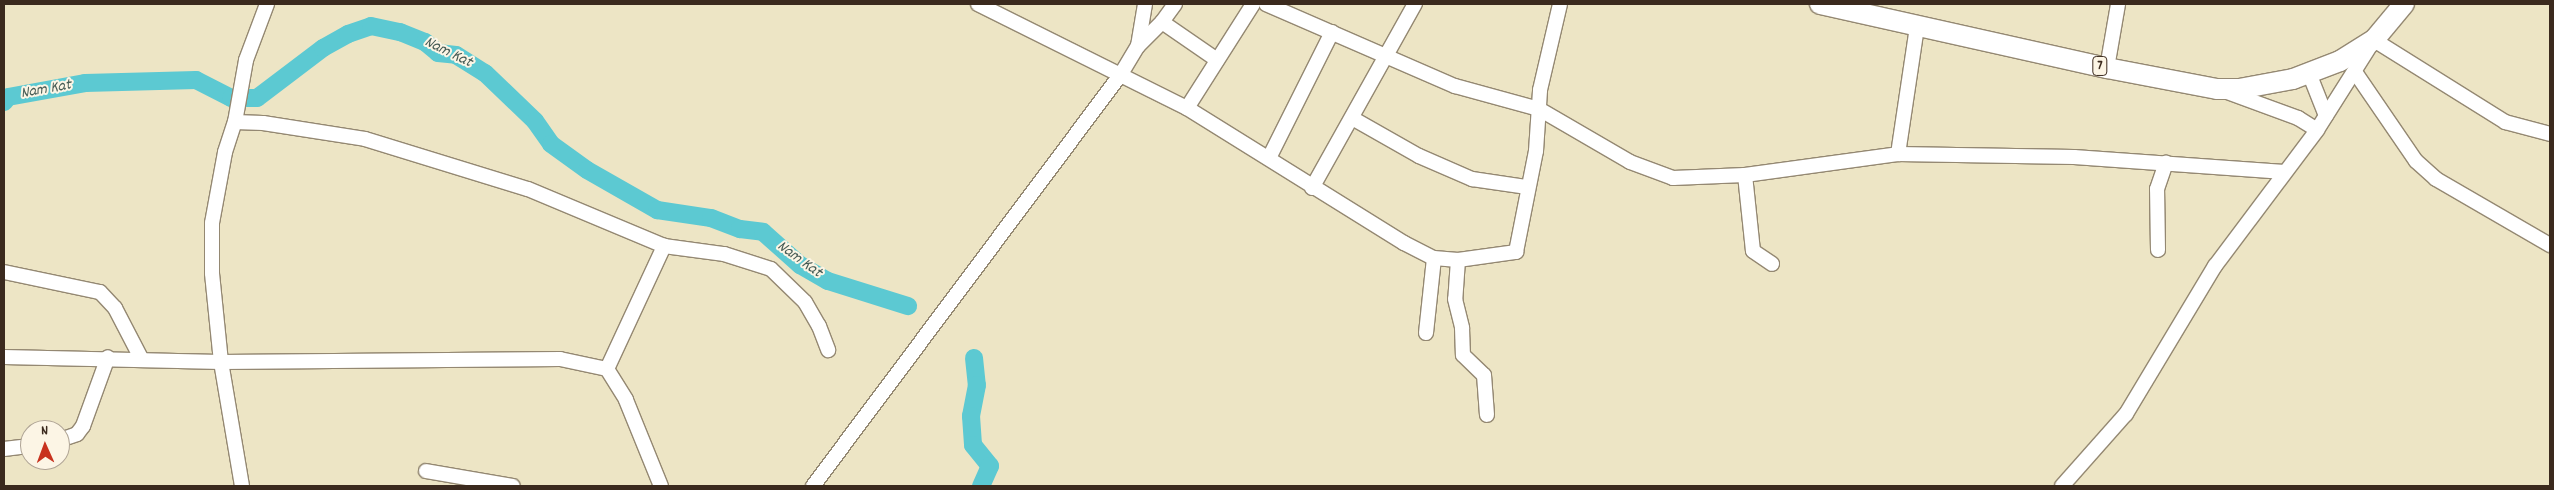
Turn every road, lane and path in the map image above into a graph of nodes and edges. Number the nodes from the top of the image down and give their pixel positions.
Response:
1 (267, 4) edge
2 (978, 4) edge
3 (1145, 4) edge
4 (1175, 4) edge
5 (1253, 4) edge
6 (1266, 4) edge
7 (1416, 4) edge
8 (1560, 4) edge
9 (1820, 4) edge
10 (2118, 4) edge
11 (2404, 4) edge
12 (1162, 22) junction
13 (1917, 27) junction
14 (1332, 32) junction
15 (2374, 40) junction
16 (1138, 46) junction
17 (1385, 55) junction
18 (1217, 60) junction
19 (2108, 68) junction
20 (2355, 72) junction
21 (2309, 73) junction
22 (1121, 74) junction
23 (2217, 89) junction
24 (1187, 108) junction
25 (1539, 109) junction
26 (2326, 116) junction
27 (1352, 118) junction
28 (234, 122) junction
29 (2316, 130) junction
30 (2550, 134) edge
31 (1898, 154) junction
32 (1269, 158) junction
33 (2166, 163) junction
34 (2284, 172) junction
35 (1745, 175) junction
36 (1527, 187) junction
37 (1312, 188) junction
38 (2550, 244) edge
39 (664, 246) junction
40 (2158, 250) dead end
41 (1434, 258) junction
42 (1458, 260) junction
43 (1772, 264) dead end
44 (4, 272) edge
45 (1426, 333) dead end
46 (828, 350) dead end
47 (4, 357) edge
48 (108, 357) junction
49 (141, 358) junction
50 (221, 362) junction
51 (607, 369) junction
52 (1487, 415) dead end
53 (70, 436) edge
54 (20, 447) edge
55 (4, 449) edge
56 (426, 471) dead end
57 (242, 486) edge
58 (513, 486) edge
59 (661, 486) edge
60 (814, 486) edge
61 (2062, 486) edge

1 - 28 street
2 - 22 street
3 - 16 street
4 - 12 street
5 - 18 street
6 - 14 street
7 - 17 street
8 - 25 street
9 - 13 highway, 7
10 - 19 street
11 - 15 highway, 7
12 - 16 street
12 - 18 street
13 - 19 highway, 7
13 - 31 street
14 - 17 street
14 - 32 street
15 - 20 street
15 - 21 highway, 7
15 - 30 street
16 - 22 street
17 - 25 street
17 - 27 street
18 - 24 street
19 - 23 highway, 7
20 - 26 street
20 - 38 street
21 - 23 highway, 7
21 - 26 street
22 - 24 street
22 - 60 street
23 - 29 street
24 - 32 street
25 - 35 street
25 - 36 street
26 - 29 street
27 - 36 street
27 - 37 street
28 - 39 street
28 - 50 street
29 - 34 street
31 - 33 street
31 - 35 street
32 - 37 street
33 - 34 street
33 - 40 street
34 - 61 street
35 - 43 street
36 - 42 street
37 - 41 street
39 - 46 street
39 - 51 street
41 - 42 street
41 - 45 street
42 - 52 street
44 - 49 street
47 - 48 street
48 - 49 street
48 - 53 street
49 - 50 street
50 - 51 street
50 - 57 street
51 - 59 street
54 - 55 street
56 - 58 street

